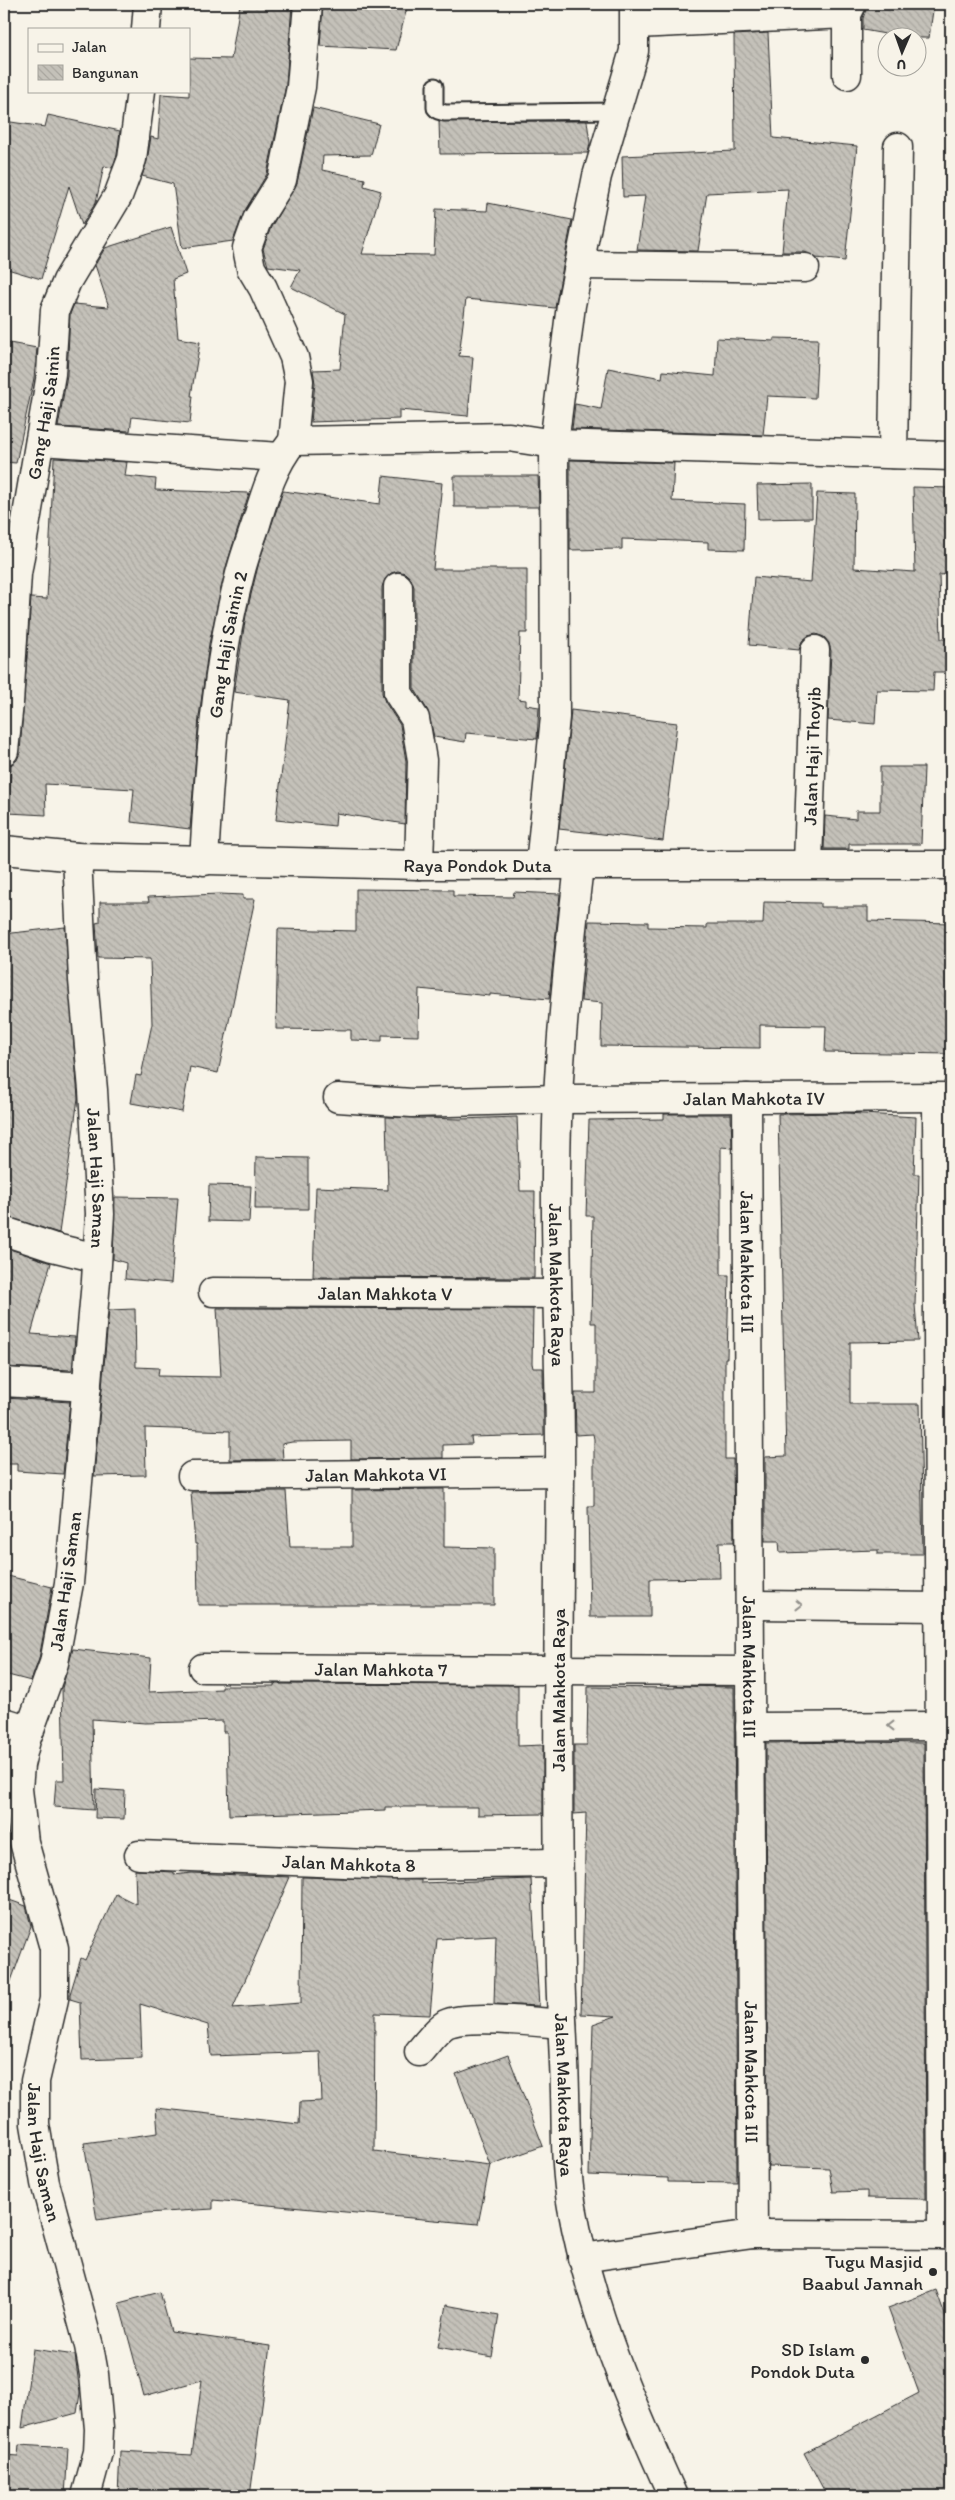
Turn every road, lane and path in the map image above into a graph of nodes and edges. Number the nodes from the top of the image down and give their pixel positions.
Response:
1 (148, 4) edge
2 (308, 4) edge
3 (849, 9) edge
4 (635, 14) edge
5 (146, 28) edge
6 (847, 75) dead end
7 (435, 86) dead end
8 (140, 92) edge
9 (617, 111) junction
10 (898, 147) dead end
11 (580, 265) junction
12 (805, 268) dead end
13 (40, 441) junction
14 (554, 444) junction
15 (287, 449) junction
16 (893, 454) junction
17 (951, 456) edge
18 (10, 573) edge
19 (398, 587) dead end
20 (815, 650) dead end
21 (4, 751) edge
22 (4, 850) edge
23 (77, 857) junction
24 (204, 861) junction
25 (808, 864) junction
26 (951, 864) edge
27 (419, 865) junction
28 (540, 866) junction
29 (578, 866) junction
30 (338, 1098) dead end
31 (747, 1098) junction
32 (944, 1098) edge
33 (558, 1099) junction
34 (4, 1231) edge
35 (97, 1258) junction
36 (213, 1292) dead end
37 (557, 1294) junction
38 (4, 1382) edge
39 (86, 1387) junction
40 (560, 1472) junction
41 (192, 1476) dead end
42 (750, 1605) junction
43 (939, 1607) junction
44 (945, 1662) edge
45 (203, 1668) dead end
46 (557, 1670) junction
47 (750, 1670) junction
48 (4, 1722) edge
49 (940, 1726) junction
50 (750, 1727) junction
51 (30, 1730) junction
52 (140, 1855) dead end
53 (558, 1863) junction
54 (562, 2024) junction
55 (419, 2052) dead end
56 (753, 2234) junction
57 (946, 2235) edge
58 (582, 2258) junction
59 (86, 2496) edge
60 (673, 2496) edge

1 - 5 street
2 - 15 street, Gang Haji Sainin 2
3 - 4 street
3 - 6 street
4 - 9 street
7 - 9 lane
8 - 13 street, Gang Haji Sainin
9 - 11 street
10 - 16 street
11 - 12 street
11 - 14 street
13 - 15 street
13 - 18 street, Gang Haji Sainin
14 - 15 street
14 - 16 street
14 - 28 street
15 - 24 street, Gang Haji Sainin 2
16 - 17 street
18 - 21 street, Gang Haji Sainin
19 - 27 street
20 - 25 street, Jalan Haji Thoyib
22 - 23 street, Raya Pondok Duta
23 - 24 street, Raya Pondok Duta
23 - 35 street, Jalan Haji Saman
24 - 27 street, Raya Pondok Duta
25 - 26 street, Raya Pondok Duta
25 - 29 street, Raya Pondok Duta
27 - 28 street, Raya Pondok Duta
28 - 29 street, Raya Pondok Duta
29 - 33 street, Jalan Mahkota Raya
30 - 33 street, Jalan Mahkota IV
31 - 32 street, Jalan Mahkota IV
31 - 33 street, Jalan Mahkota IV
31 - 42 street, Jalan Mahkota III
32 - 43 street
33 - 37 street, Jalan Mahkota Raya
34 - 35 street
35 - 39 street, Jalan Haji Saman
36 - 37 street, Jalan Mahkota V
37 - 40 street, Jalan Mahkota Raya
38 - 39 street
39 - 51 street, Jalan Haji Saman
40 - 41 street, Jalan Mahkota VI
40 - 46 street, Jalan Mahkota Raya
42 -> 43 street
42 - 47 street, Jalan Mahkota III
43 - 44 street
44 - 49 street
45 - 46 street, Jalan Mahkota 7
46 - 47 street, Jalan Mahkota 7
46 - 53 street, Jalan Mahkota Raya
47 - 50 street, Jalan Mahkota III
48 - 51 street
49 -> 50 street
49 - 57 street
50 - 56 street, Jalan Mahkota III
51 - 59 street, Jalan Haji Saman
52 - 53 street, Jalan Mahkota 8
53 - 54 street, Jalan Mahkota Raya
54 - 55 street
54 - 58 street, Jalan Mahkota Raya
56 - 57 street
56 - 58 street
58 - 60 street, Jalan Mahkota Raya

